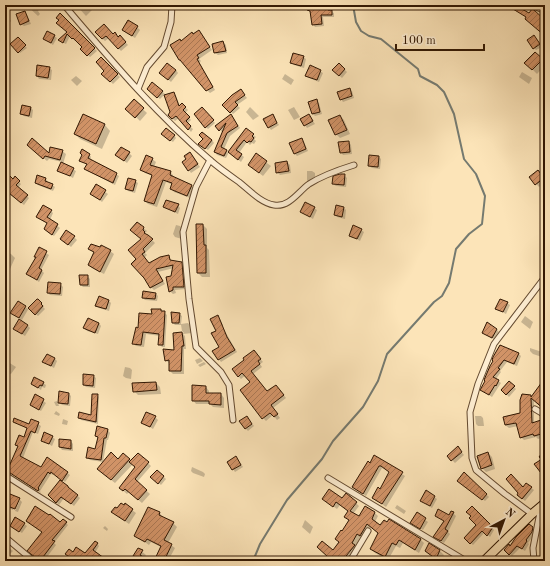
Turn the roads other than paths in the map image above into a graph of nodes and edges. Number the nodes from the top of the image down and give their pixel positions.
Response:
1 (64, 5) edge
2 (172, 5) edge
3 (532, 5) edge
4 (545, 11) edge
5 (138, 89) junction
6 (210, 160) junction
7 (354, 165) dead end
8 (545, 277) edge
9 (535, 410) dead end
10 (545, 415) edge
11 (233, 420) dead end
12 (5, 475) edge
13 (328, 478) dead end
14 (543, 505) edge
15 (532, 514) junction
16 (71, 516) dead end
17 (368, 531) dead end
18 (5, 537) edge
19 (30, 558) dead end
20 (350, 561) edge
21 (466, 561) edge
22 (484, 561) edge
23 (534, 561) edge

1 - 5 street
2 - 5 street
3 - 4 street
5 - 6 street
6 - 7 street
6 - 11 street
8 - 15 street
9 - 10 street
12 - 16 street
13 - 21 street
14 - 15 main road
14 - 23 street
15 - 22 main road
17 - 20 street
18 - 19 street

